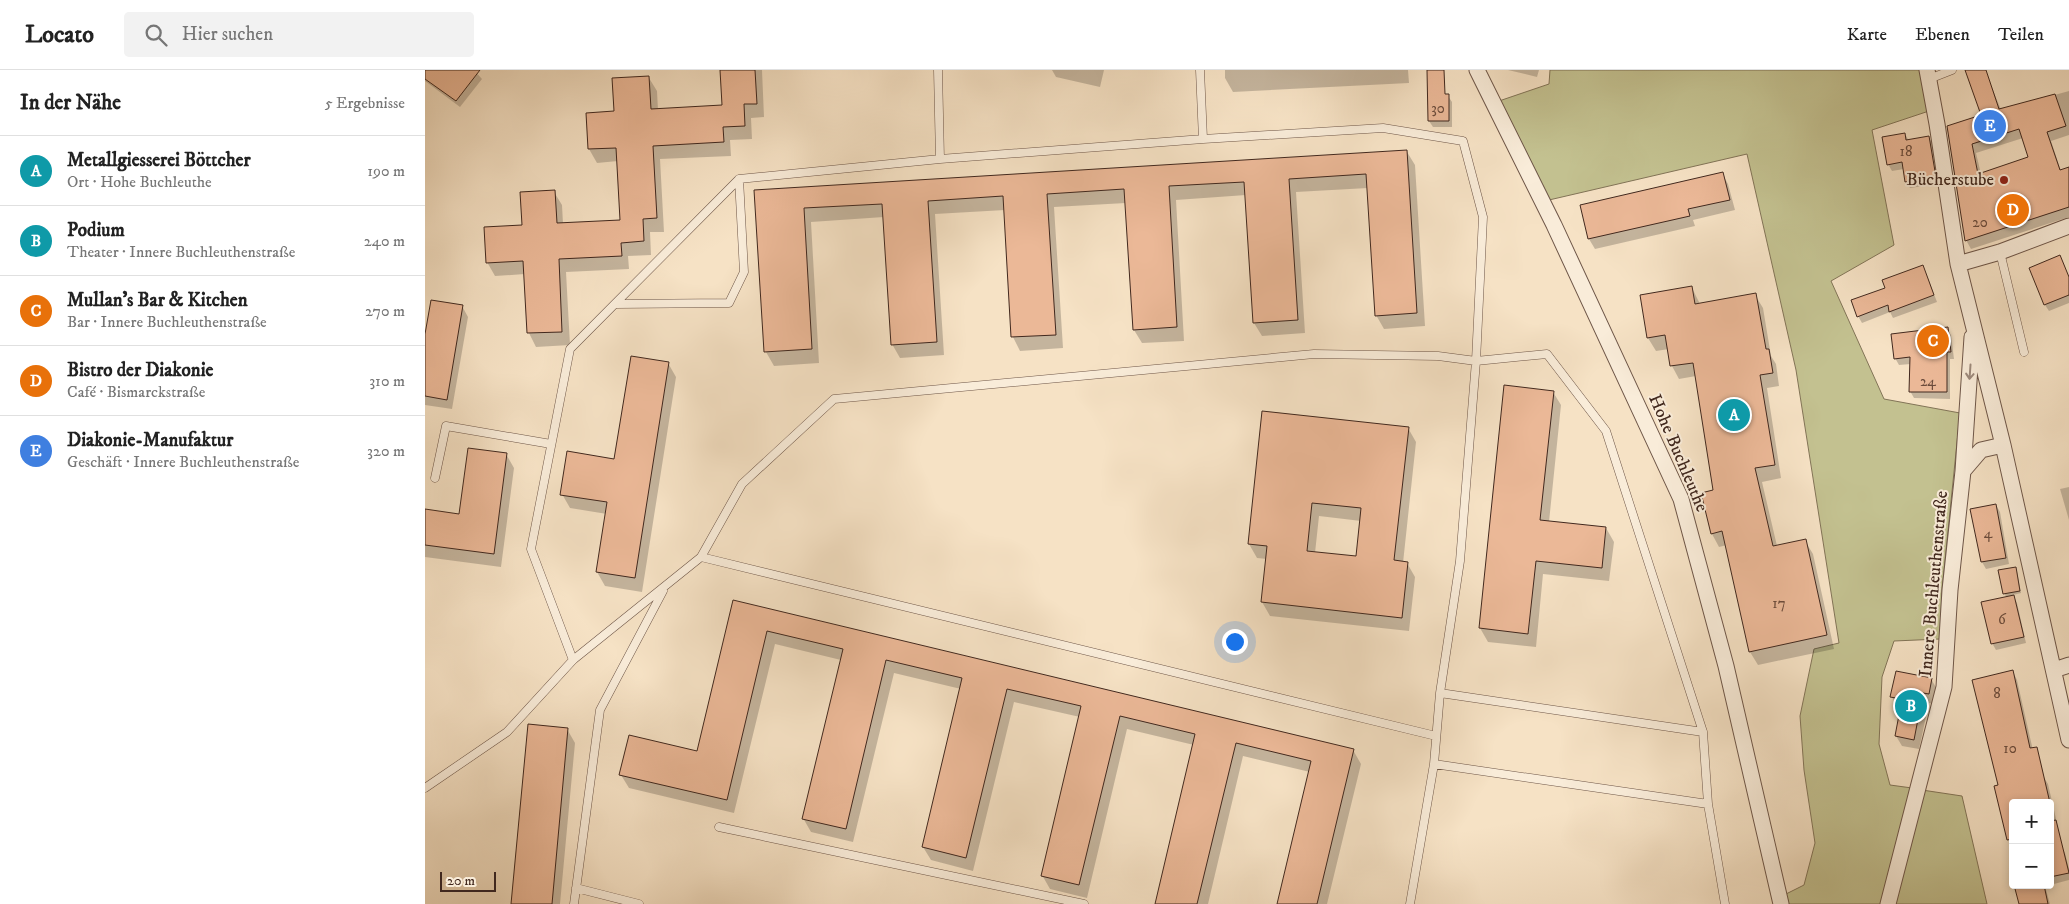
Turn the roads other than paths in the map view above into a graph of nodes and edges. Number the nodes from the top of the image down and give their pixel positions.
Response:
1 (939, 70) edge
2 (1200, 70) edge
3 (1477, 70) edge
4 (1952, 70) edge
5 (1928, 74) edge
6 (1203, 138) junction
7 (940, 159) junction
8 (739, 179) junction
9 (2069, 226) edge
10 (2000, 252) junction
11 (1958, 264) junction
12 (615, 304) junction
13 (1973, 323) junction
14 (2024, 352) dead end
15 (1476, 361) junction
16 (551, 444) junction
17 (2003, 445) junction
18 (1963, 471) junction
19 (435, 478) dead end
20 (701, 557) junction
21 (665, 586) junction
22 (573, 660) junction
23 (2069, 665) edge
24 (2054, 670) junction
25 (1440, 693) junction
26 (1703, 732) junction
27 (1436, 736) junction
28 (2069, 740) edge
29 (1434, 764) junction
30 (425, 788) edge
31 (1708, 804) junction
32 (719, 827) dead end
33 (576, 888) junction
34 (574, 904) edge
35 (639, 904) edge
36 (1084, 904) edge
37 (1410, 904) edge
38 (1725, 904) edge
39 (1781, 904) edge
40 (1889, 904) edge

1 - 7 lane
2 - 6 lane
3 - 39 street, Hohe Buchleuthe
4 - 5 lane
5 - 11 street, Innere Buchleuthenstraße
6 - 7 lane
6 - 15 lane
7 - 8 lane
8 - 12 lane
8 - 12 lane
9 - 10 street
10 - 11 street
10 - 14 lane
11 - 13 street, Innere Buchleuthenstraße
12 - 16 lane
13 - 17 street, Innere Buchleuthenstraße
13 -> 18 street, Innere Buchleuthenstraße
15 - 20 lane
15 - 25 lane
15 - 26 lane
16 - 19 lane
16 - 22 lane
17 - 18 street, Innere Buchleuthenstraße
17 - 24 street
18 - 40 street, Innere Buchleuthenstraße
20 - 21 lane
20 - 27 lane
21 - 22 lane
21 - 33 lane
22 - 30 lane
23 - 24 street
24 - 28 street
25 - 26 lane
25 - 27 lane
26 - 31 lane
27 - 29 lane
29 - 31 lane
29 - 37 lane
31 - 38 lane
32 - 36 lane
33 - 34 lane
33 - 35 lane

